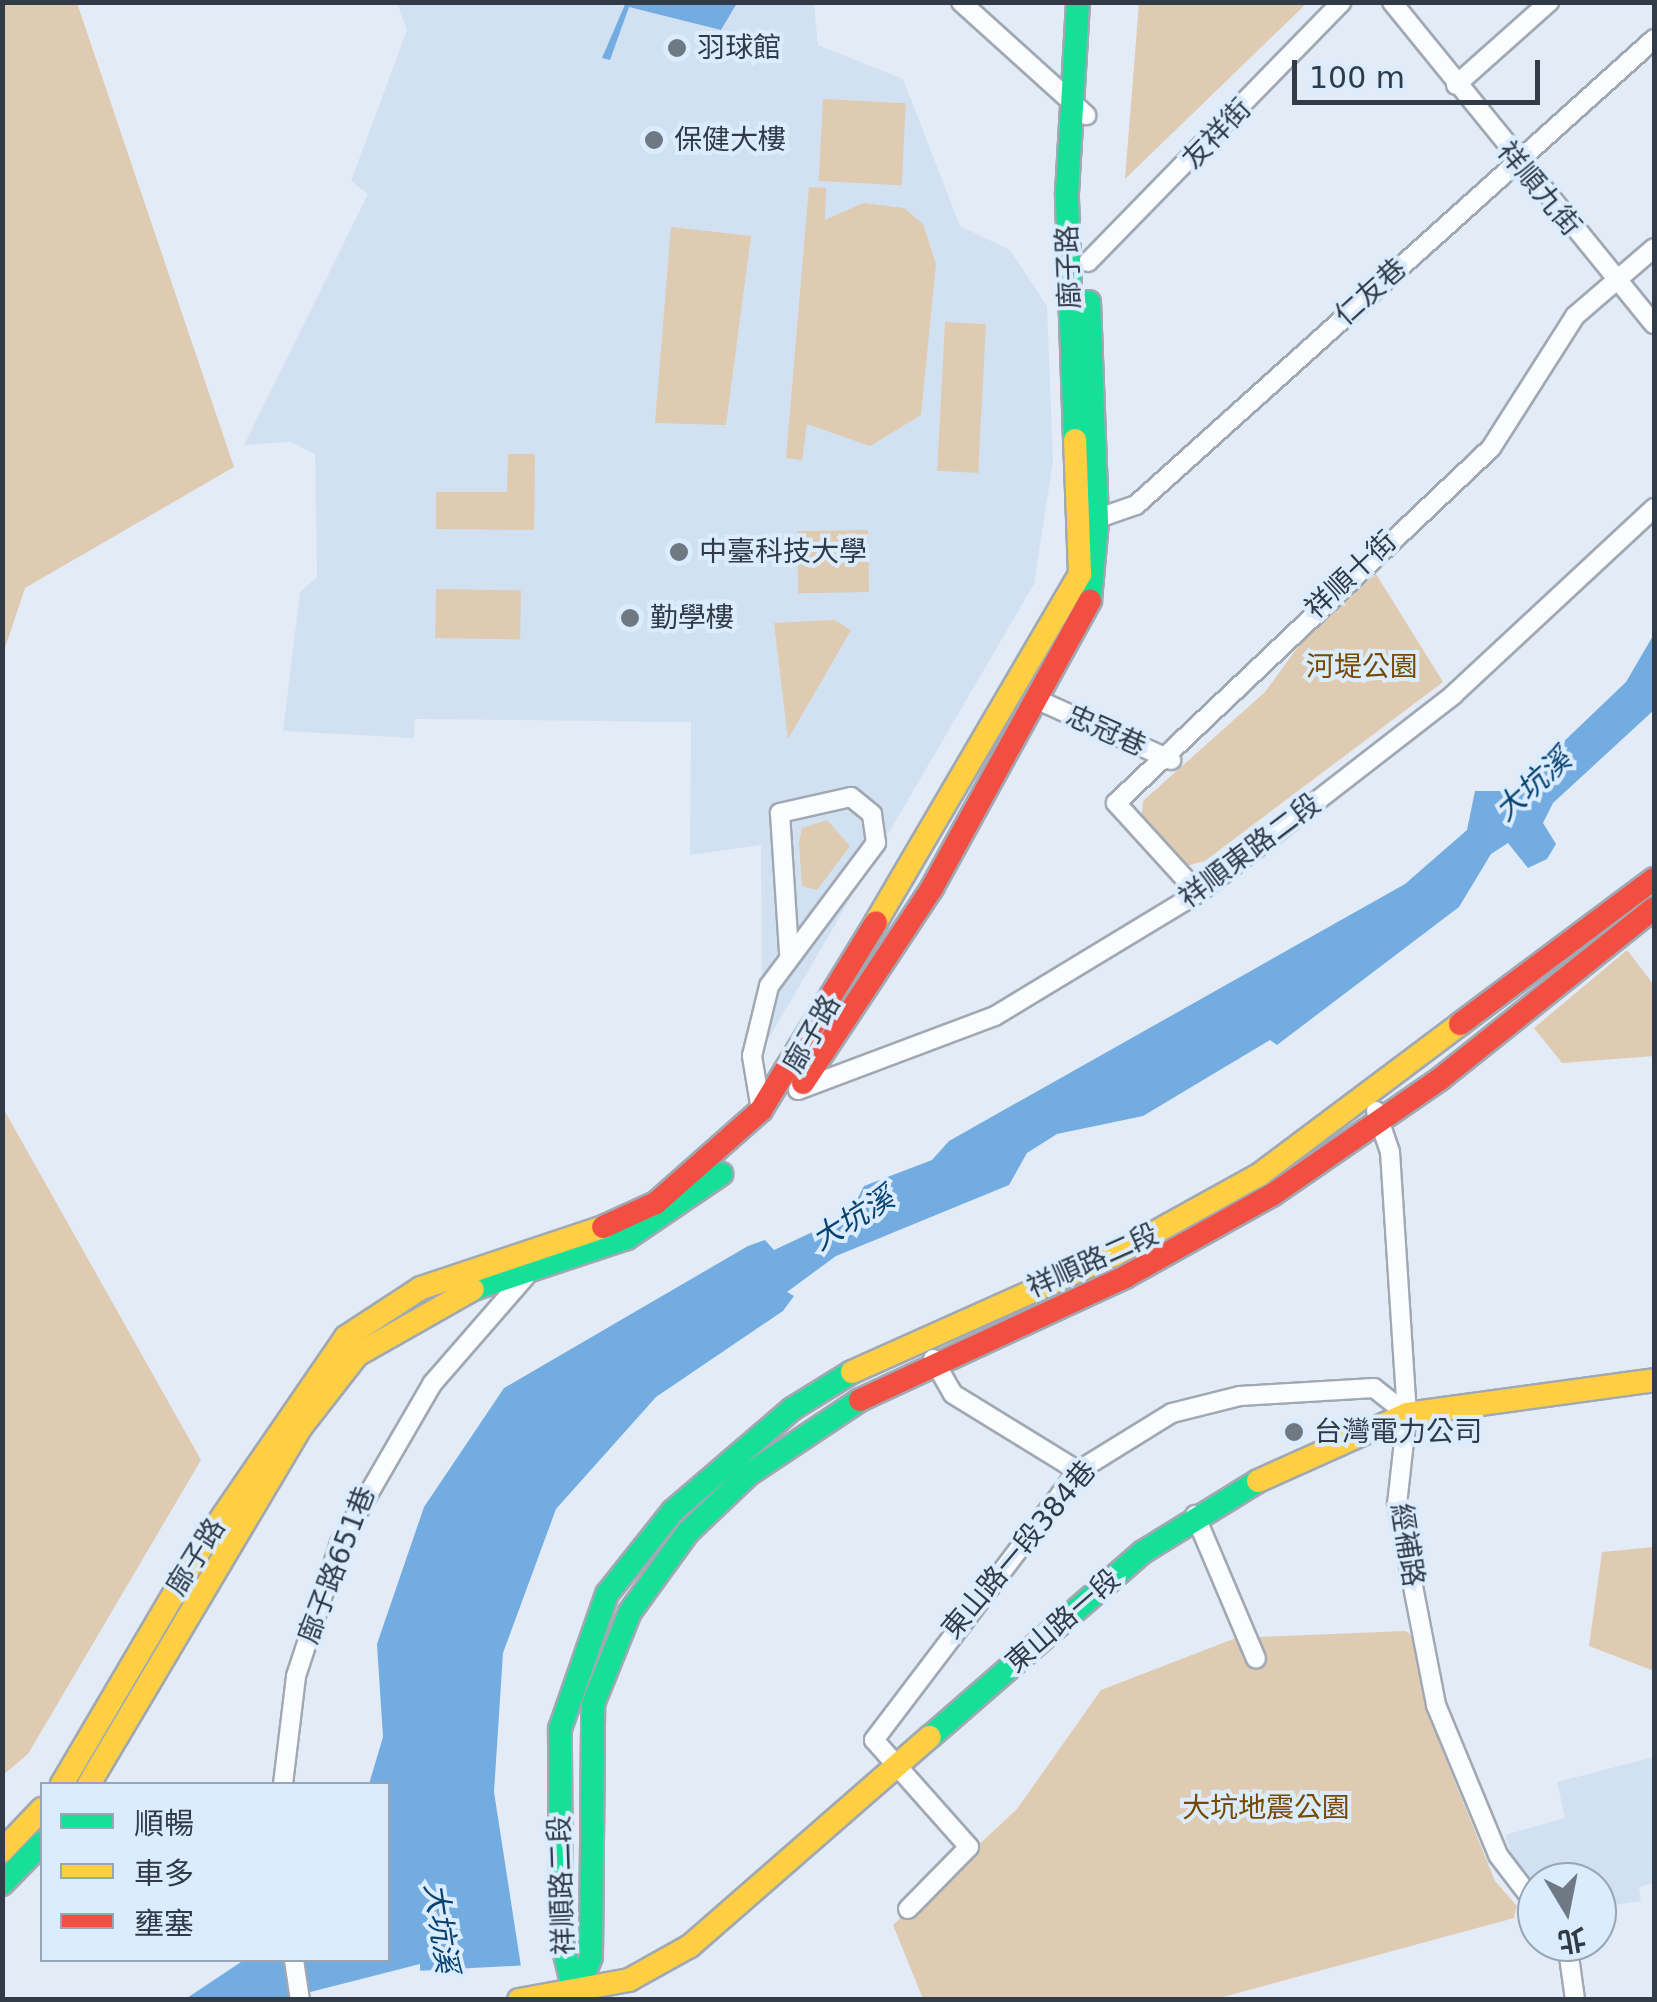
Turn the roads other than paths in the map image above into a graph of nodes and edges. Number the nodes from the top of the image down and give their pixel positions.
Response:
1 (960, 2) edge
2 (1078, 2) edge
3 (1096, 2) edge
4 (1342, 2) edge
5 (1392, 2) edge
6 (1549, 2) edge
7 (1654, 39) edge
8 (1456, 86) junction
9 (1077, 108) junction
10 (1516, 163) junction
11 (1654, 248) edge
12 (1088, 262) junction
13 (1618, 280) junction
14 (1654, 324) edge
15 (1654, 508) edge
16 (1087, 522) junction
17 (1040, 702) junction
18 (1172, 760) junction
19 (1654, 878) edge
20 (1198, 893) junction
21 (1654, 908) edge
22 (789, 954) junction
23 (792, 1086) junction
24 (1370, 1100) junction
25 (769, 1115) junction
26 (1382, 1121) junction
27 (525, 1277) junction
28 (933, 1359) junction
29 (1654, 1380) edge
30 (1407, 1414) junction
31 (1078, 1471) junction
32 (1196, 1516) junction
33 (1256, 1658) dead end
34 (896, 1770) junction
35 (63, 1782) edge
36 (91, 1782) edge
37 (283, 1782) edge
38 (40, 1811) edge
39 (40, 1845) edge
40 (2, 1852) edge
41 (2, 1884) edge
42 (1517, 1885) edge
43 (908, 1908) dead end
44 (294, 1962) edge
45 (1570, 1962) edge
46 (575, 1997) edge
47 (541, 1998) edge
48 (300, 2000) edge
49 (519, 2000) edge
50 (1575, 2000) edge

1 - 9 street
2 - 9 main road, 廍子路
3 - 9 main road, 廍子路
4 - 12 street, 友祥街
5 - 8 street, 祥順九街
6 - 8 street
7 - 10 street, 仁友巷
8 - 10 street, 祥順九街
9 - 12 main road, 廍子路
9 - 16 main road, 廍子路
10 - 13 street, 祥順九街
10 - 16 street, 仁友巷
11 - 13 street, 祥順十街
12 - 16 main road, 廍子路
13 - 14 street, 祥順九街
13 - 18 street, 祥順十街
15 - 20 street, 祥順東路二段
16 - 17 main road, 廍子路
16 - 23 main road, 廍子路
17 - 18 street, 忠冠巷
17 - 23 main road, 廍子路
18 - 20 street, 祥順十街
19 - 24 main road, 祥順路二段
20 - 23 street, 祥順東路二段
21 - 26 main road, 祥順路二段
22 - 22 street
22 - 25 street
23 - 25 main road, 廍子路
24 - 26 street, 經補路
24 - 46 main road, 祥順路二段
25 - 27 main road, 廍子路
25 - 35 main road, 廍子路
26 - 28 main road, 祥順路二段
26 - 30 street, 經補路
27 - 36 main road, 廍子路
27 - 37 street, 廍子路651巷
28 - 31 street
28 - 46 main road, 祥順路二段
29 - 30 main road, 東山路一段
30 - 31 street, 東山路一段384巷
30 - 32 main road, 東山路一段
30 - 42 street, 經補路
31 - 34 street, 東山路一段384巷
32 - 33 street
32 - 34 main road, 東山路一段
34 - 43 street
34 - 46 main road, 東山路一段
38 - 40 main road
39 - 41 main road
44 - 48 street
45 - 50 street
46 - 47 main road, 東山路一段
47 - 49 main road, 東山路一段

